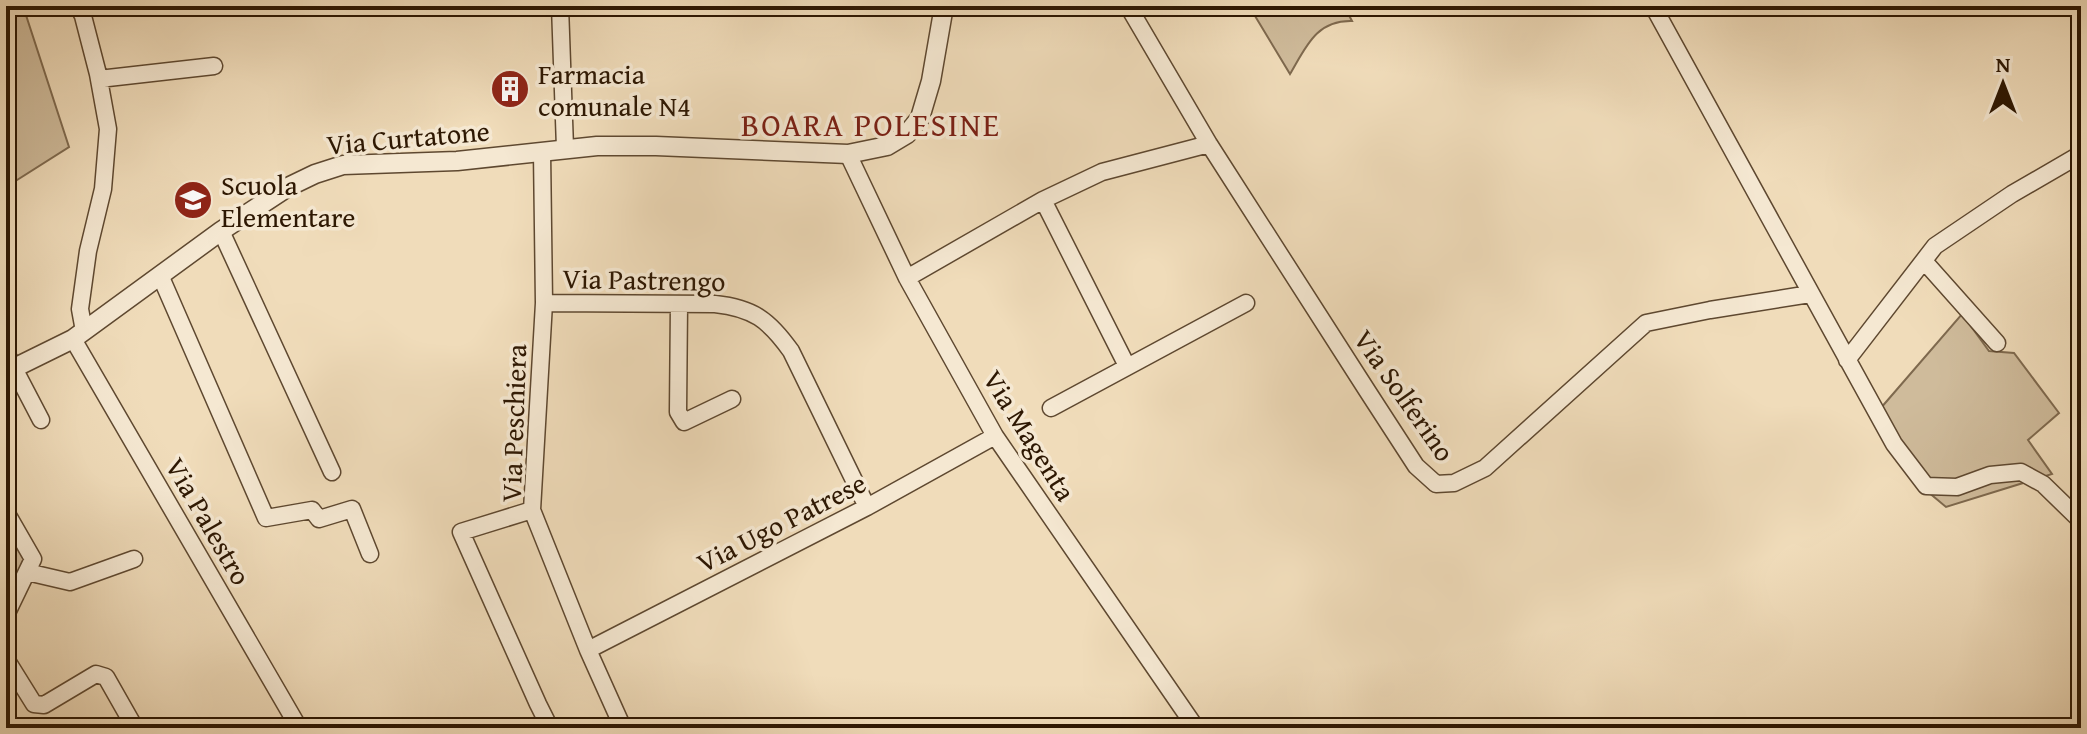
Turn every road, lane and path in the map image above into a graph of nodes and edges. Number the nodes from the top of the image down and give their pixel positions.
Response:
1 (78, 6) edge
2 (560, 6) edge
3 (944, 6) edge
4 (1128, 6) edge
5 (1653, 6) edge
6 (214, 66) dead end
7 (99, 79) junction
8 (1209, 144) junction
9 (565, 148) junction
10 (542, 152) junction
11 (848, 154) junction
12 (2081, 154) edge
13 (1043, 200) junction
14 (221, 231) junction
15 (1924, 261) junction
16 (160, 275) junction
17 (907, 278) junction
18 (1810, 294) junction
19 (544, 303) junction
20 (1246, 303) dead end
21 (679, 304) junction
22 (79, 335) junction
23 (1997, 343) dead end
24 (1847, 360) junction
25 (8, 365) edge
26 (1127, 366) junction
27 (732, 399) dead end
28 (1051, 408) dead end
29 (41, 420) dead end
30 (995, 436) junction
31 (332, 472) dead end
32 (867, 507) junction
33 (532, 510) junction
34 (6, 512) edge
35 (2081, 521) edge
36 (370, 554) dead end
37 (134, 559) dead end
38 (27, 572) junction
39 (6, 615) edge
40 (588, 650) junction
41 (6, 659) edge
42 (135, 728) edge
43 (299, 728) edge
44 (550, 728) edge
45 (623, 728) edge
46 (1196, 728) edge

1 - 7 street
2 - 9 street
3 - 11 street, Via Curtatone
4 - 8 street, Via Solferino
5 - 18 street
6 - 7 street
7 - 22 street
8 - 13 street
8 - 18 street, Via Solferino
9 - 10 street, Via Curtatone
9 - 11 street, Via Curtatone
10 - 14 street, Via Curtatone
10 - 19 street, Via Peschiera
11 - 17 street, Via Magenta
12 - 15 street
13 - 17 street
13 - 26 street
14 - 16 street, Via Curtatone
14 - 31 street
15 - 23 street
15 - 24 street
16 - 22 street, Via Curtatone
16 - 36 street
17 - 30 street, Via Magenta
18 - 24 street
19 - 21 street, Via Pastrengo
19 - 33 street, Via Peschiera
20 - 26 street
21 - 27 street
21 - 32 street, Via Pastrengo
22 - 25 street, Via Curtatone
22 - 43 street, Via Palestro
24 - 35 street
25 - 29 street
26 - 28 street
30 - 32 street, Via Ugo Patrese
30 - 46 street, Via Magenta
32 - 40 street, Via Ugo Patrese
33 - 40 street, Via Peschiera
33 - 44 street
34 - 38 street
37 - 38 street
38 - 39 street
40 - 45 street, Via Peschiera
41 - 42 street

